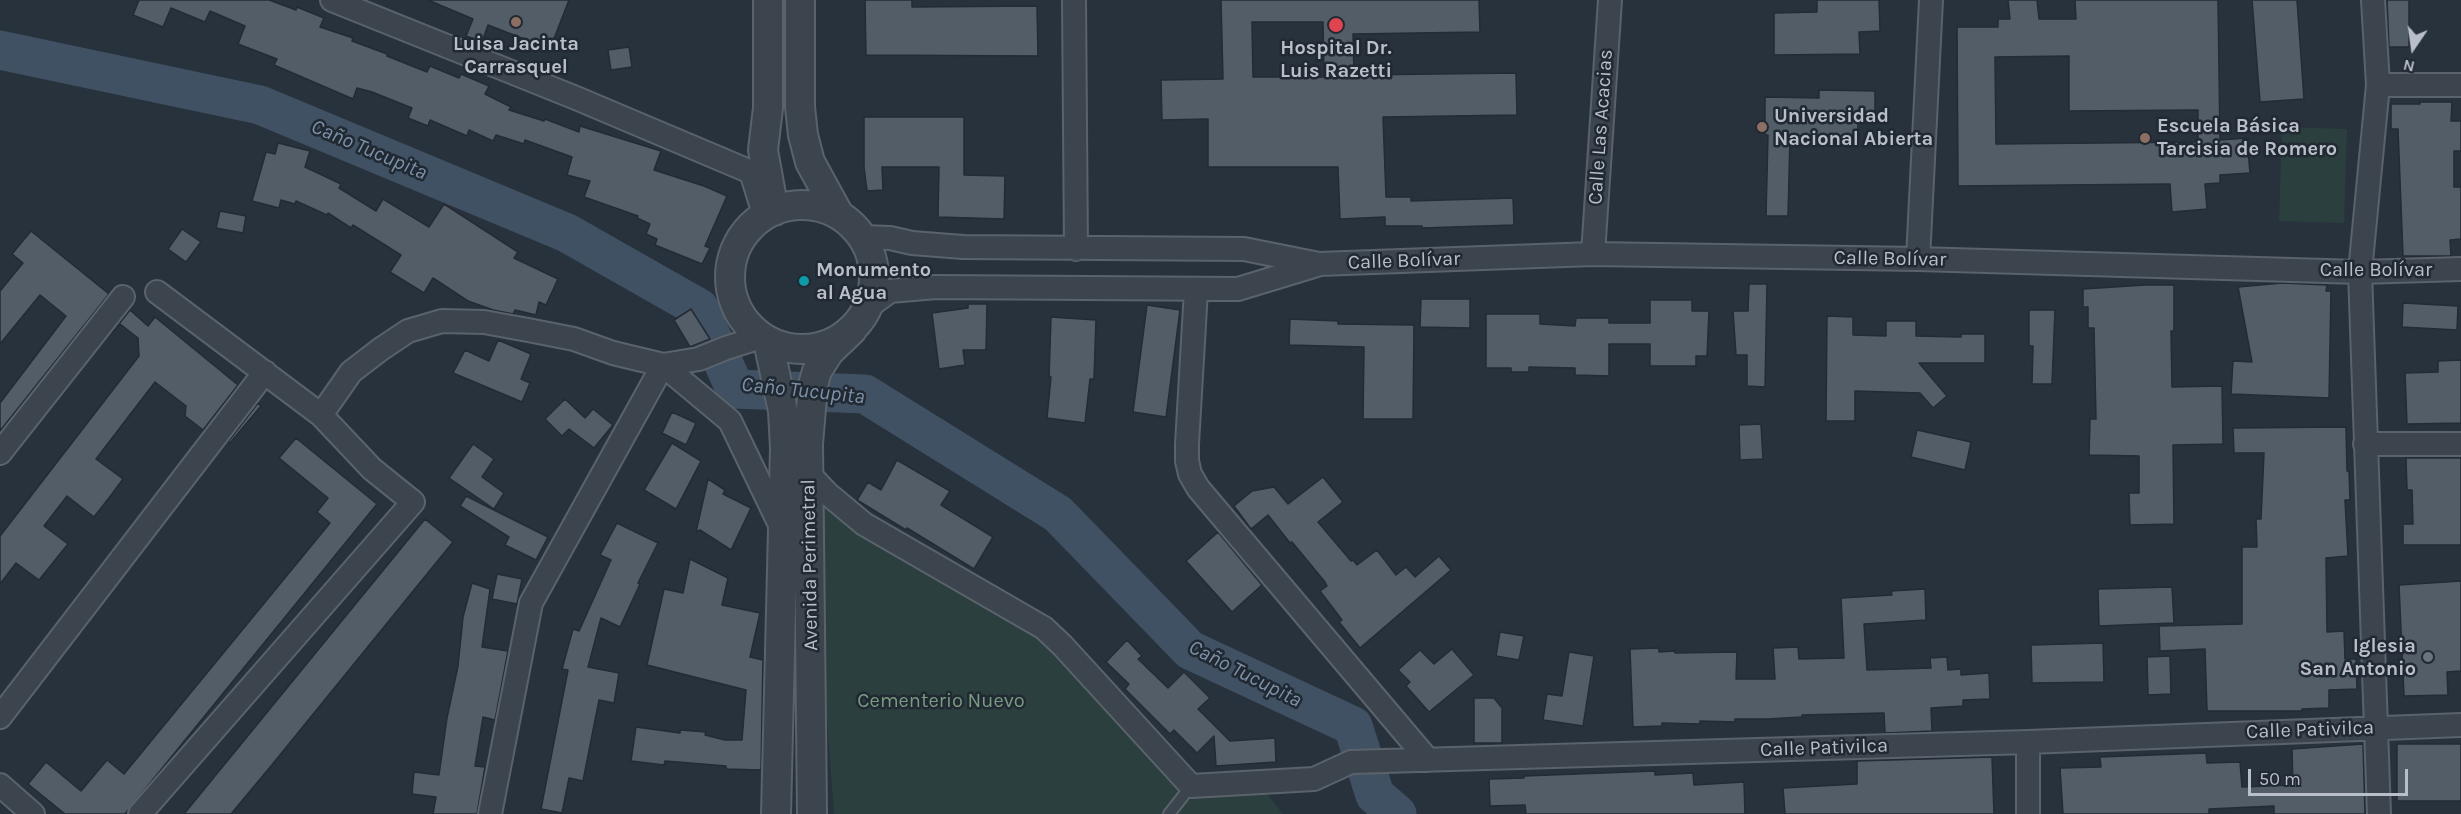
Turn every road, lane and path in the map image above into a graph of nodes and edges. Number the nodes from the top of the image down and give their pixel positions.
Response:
1 (332, 0) edge
2 (768, 0) edge
3 (800, 0) edge
4 (1074, 0) edge
5 (1610, 0) edge
6 (1931, 0) edge
7 (2373, 0) edge
8 (2378, 84) junction
9 (2461, 85) edge
10 (769, 213) junction
11 (839, 215) junction
12 (862, 237) junction
13 (1076, 249) junction
14 (1593, 254) junction
15 (1918, 259) junction
16 (1319, 264) junction
17 (2461, 269) edge
18 (2360, 272) junction
19 (1196, 290) junction
20 (157, 292) dead end
21 (123, 297) dead end
22 (868, 307) junction
23 (852, 330) junction
24 (765, 339) junction
25 (663, 365) junction
26 (265, 372) junction
27 (321, 416) junction
28 (2365, 444) junction
29 (2461, 444) edge
30 (0, 453) edge
31 (809, 474) junction
32 (783, 530) junction
33 (0, 717) edge
34 (2461, 724) edge
35 (2377, 727) junction
36 (2028, 742) junction
37 (1428, 760) junction
38 (0, 785) edge
39 (1191, 786) junction
40 (33, 814) edge
41 (140, 814) edge
42 (490, 814) edge
43 (776, 814) edge
44 (812, 814) edge
45 (1169, 814) edge
46 (2028, 814) edge
47 (2379, 814) edge

1 - 10 street
2 - 10 street
3 - 11 street
4 - 13 street
5 - 14 street, Calle Las Acacias
6 - 15 street
7 - 8 street
8 - 9 street
8 - 18 street
10 - 11 street
10 - 24 street
11 - 12 street
12 - 13 street, Calle Bolívar
12 - 22 street
13 - 16 street, Calle Bolívar
14 - 15 street, Calle Bolívar
14 - 16 street, Calle Bolívar
15 - 18 street, Calle Bolívar
16 - 19 street, Calle Bolívar
17 - 18 street, Calle Bolívar
18 - 28 street
19 - 22 street, Calle Bolívar
19 - 37 street
20 - 26 street
21 - 30 street
22 - 23 street
23 - 24 street
23 - 31 street, Avenida Perimetral
24 - 25 street
24 - 32 street, Avenida Perimetral
25 - 27 street
25 - 32 street
25 - 42 street
26 - 27 street
26 - 33 street
27 - 41 street
28 - 29 street
28 - 35 street
31 - 39 street
31 - 44 street, Avenida Perimetral
32 - 43 street, Avenida Perimetral
34 - 35 street, Calle Pativilca
35 - 36 street, Calle Pativilca
35 - 47 street
36 - 37 street, Calle Pativilca
36 - 46 street
37 - 39 street, Calle Pativilca
38 - 40 street
39 - 45 lane

